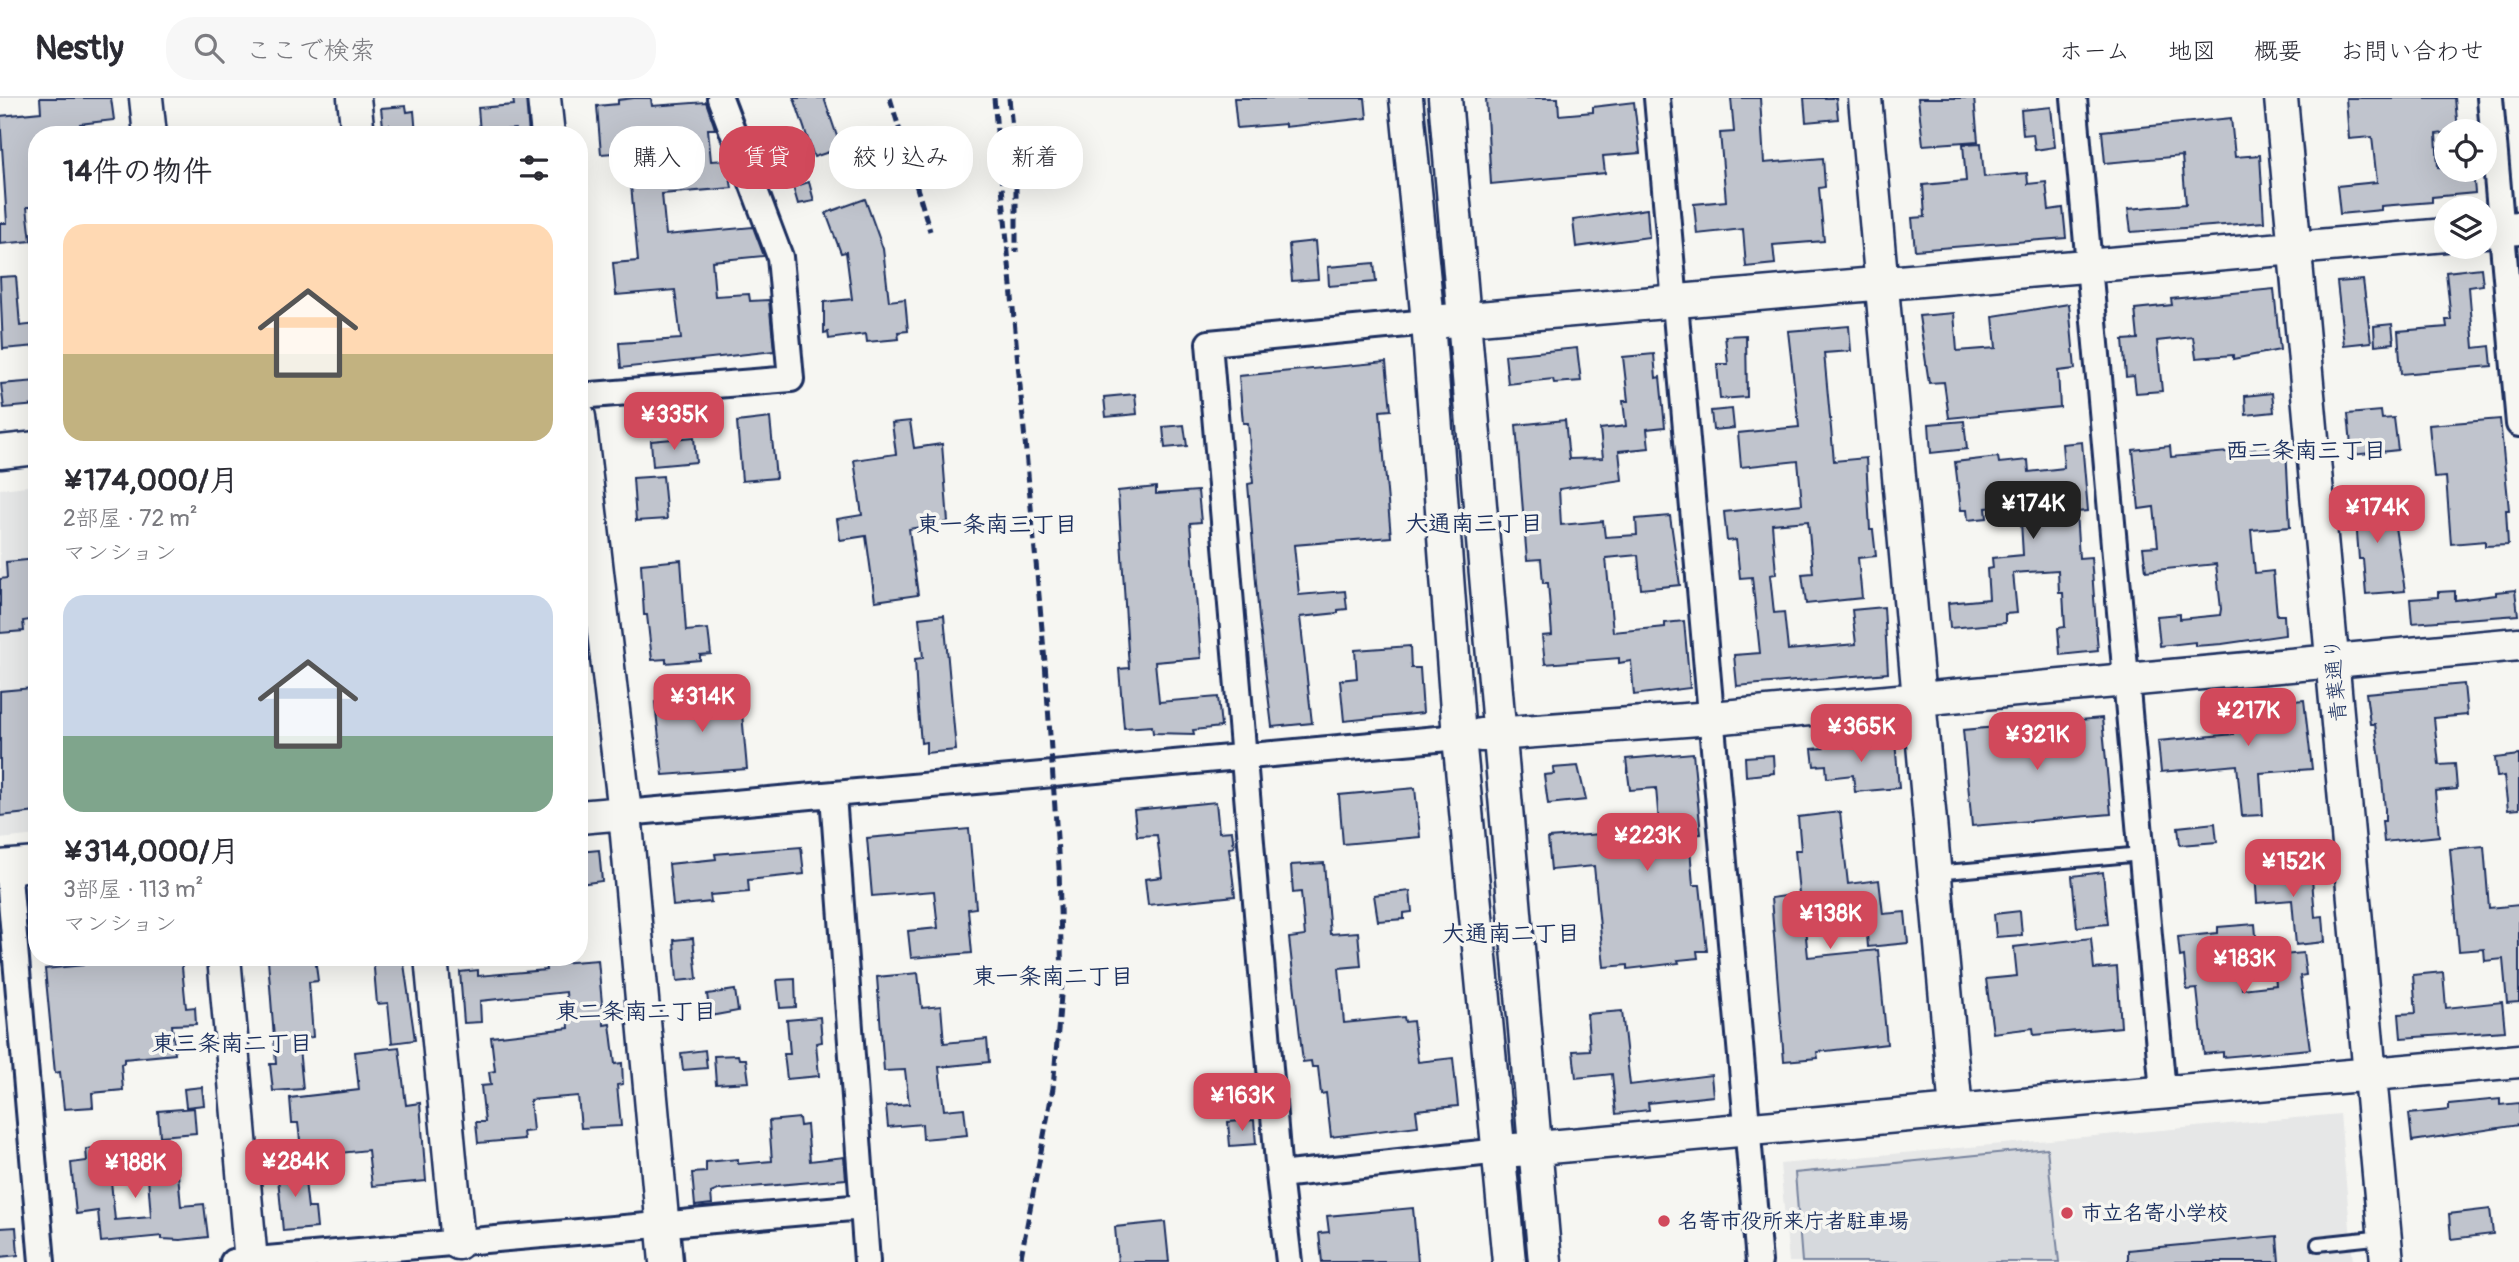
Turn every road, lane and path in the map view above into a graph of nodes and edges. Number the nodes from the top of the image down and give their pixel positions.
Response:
1 (146, 98) edge
2 (354, 98) edge
3 (544, 98) edge
4 (720, 98) edge
5 (1406, 98) edge
6 (1445, 98) edge
7 (1657, 98) edge
8 (1866, 98) edge
9 (2074, 98) edge
10 (2281, 98) edge
11 (2490, 98) edge
12 (149, 126) edge
13 (357, 126) edge
14 (547, 126) edge
15 (2502, 230) edge
16 (2434, 236) edge
17 (2295, 248) junction
18 (2088, 265) junction
19 (1882, 281) junction
20 (1675, 300) junction
21 (1465, 319) junction
22 (1428, 323) junction
23 (588, 395) edge
24 (2519, 424) edge
25 (28, 449) edge
26 (0, 452) edge
27 (588, 494) edge
28 (2519, 643) edge
29 (2333, 661) junction
30 (2127, 679) junction
31 (1918, 699) junction
32 (1712, 718) junction
33 (1500, 733) junction
34 (1459, 737) junction
35 (1245, 757) junction
36 (833, 795) junction
37 (625, 813) junction
38 (588, 816) edge
39 (2142, 855) junction
40 (15, 866) edge
41 (1935, 873) junction
42 (225, 966) edge
43 (432, 966) edge
44 (2519, 1061) edge
45 (2371, 1074) junction
46 (2163, 1092) junction
47 (1956, 1111) junction
48 (1748, 1129) junction
49 (1534, 1148) junction
50 (1500, 1151) junction
51 (1279, 1175) junction
52 (863, 1207) junction
53 (663, 1225) junction
54 (2318, 1244) dead end
55 (2386, 1250) edge
56 (459, 1253) edge
57 (245, 1261) edge
58 (42, 1262) edge
59 (666, 1262) edge
60 (867, 1262) edge
61 (1289, 1262) edge
62 (1509, 1262) edge
63 (1545, 1262) edge
64 (1759, 1262) edge

1 - 12 street
2 - 13 street
3 - 14 street
4 - 23 street
5 - 22 street
6 - 21 street
7 - 20 street
8 - 19 street
9 - 18 street
10 - 17 street, 青葉通り
11 - 15 street
15 - 24 street
16 - 17 street
17 - 18 street
17 - 29 street, 青葉通り
18 - 19 street
18 - 30 street
19 - 20 street
19 - 31 street
20 - 21 street
20 - 32 street
21 - 22 street
21 - 33 street
22 - 34 street
22 - 35 street
25 - 26 street
27 - 37 street
28 - 29 street
29 - 30 street
29 - 45 street, 青葉通り
30 - 31 street
30 - 39 street
31 - 32 street
31 - 41 street
32 - 33 street
32 - 48 street
33 - 34 street
33 - 49 street
34 - 35 street
34 - 50 street
35 - 36 street
35 - 51 street
36 - 37 street
36 - 52 street
37 - 38 street
37 - 53 street
39 - 41 lane
39 - 46 street
40 - 58 street
41 - 47 street
42 - 57 street
43 - 56 street
44 - 45 street
45 - 46 street
45 - 55 street, 青葉通り
46 - 47 street
47 - 48 street
48 - 49 street
48 - 64 street
49 - 50 street
49 - 63 street
50 - 51 street
50 - 62 street
51 - 61 street
52 - 53 street
52 - 60 street
53 - 56 street
53 - 59 street
54 - 55 lane
56 - 57 street

